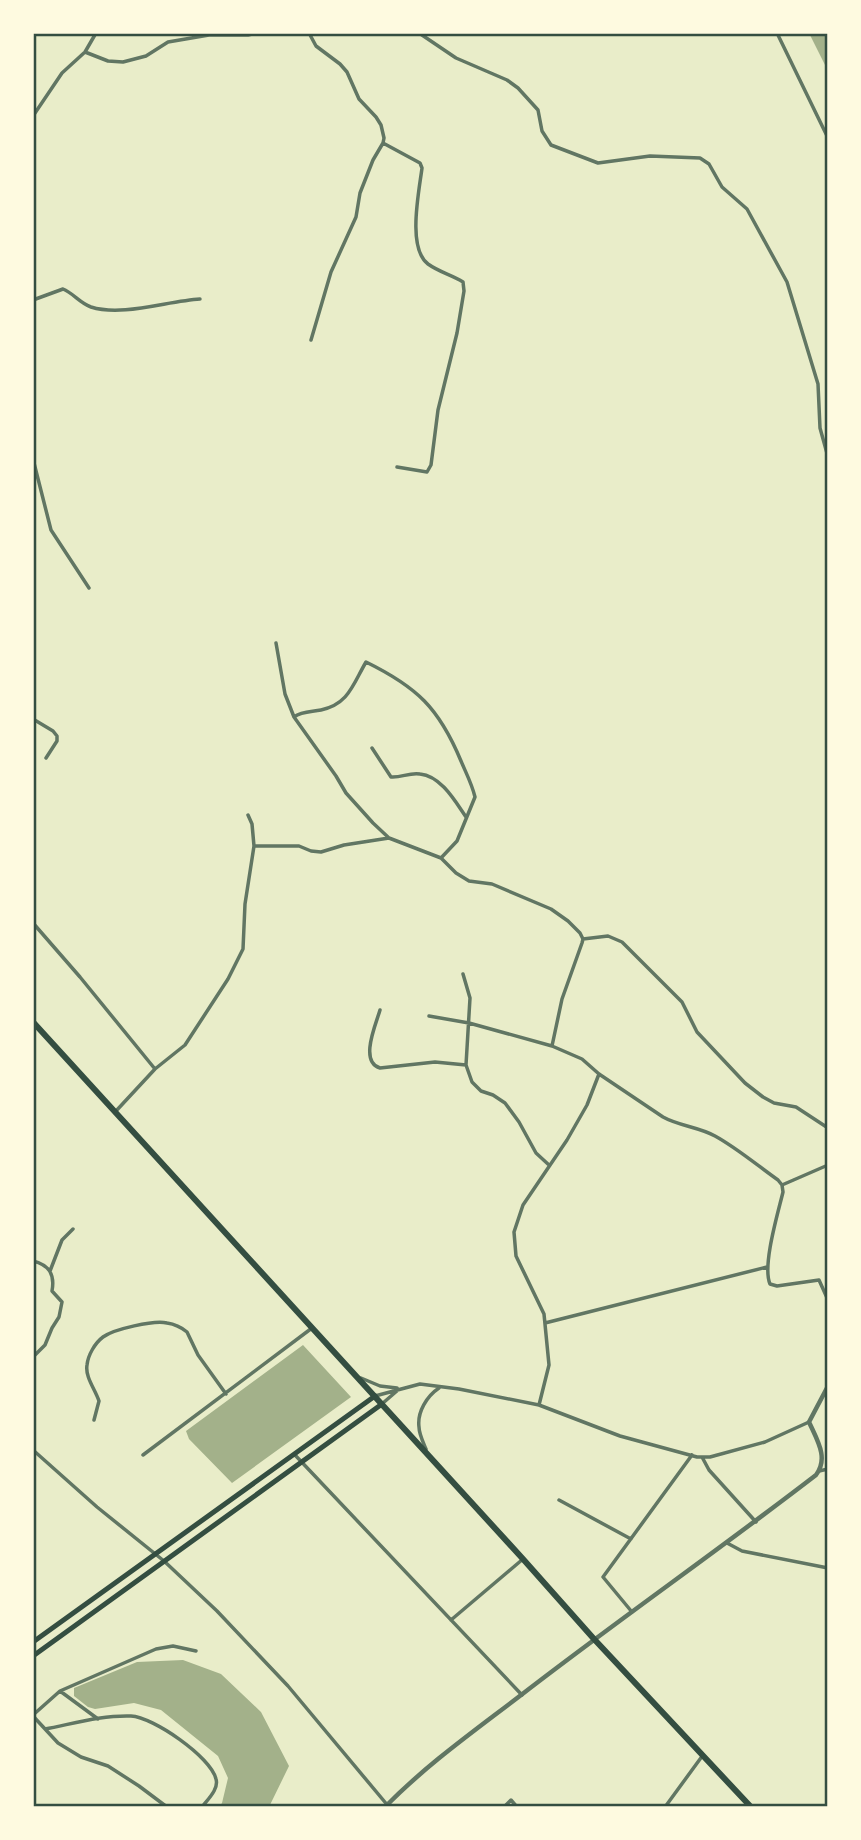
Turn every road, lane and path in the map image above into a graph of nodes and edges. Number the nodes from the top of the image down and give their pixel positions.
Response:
1 (96, 33) edge
2 (257, 33) edge
3 (309, 33) edge
4 (419, 33) edge
5 (778, 33) edge
6 (209, 34) edge
7 (85, 52) junction
8 (33, 116) edge
9 (828, 138) edge
10 (383, 143) junction
11 (200, 299) dead end
12 (33, 300) edge
13 (311, 340) dead end
14 (828, 457) edge
15 (33, 459) edge
16 (397, 467) dead end
17 (89, 588) dead end
18 (276, 643) dead end
19 (294, 717) junction
20 (33, 719) edge
21 (372, 748) dead end
22 (46, 758) dead end
23 (248, 815) dead end
24 (466, 817) junction
25 (389, 838) junction
26 (254, 846) junction
27 (440, 858) junction
28 (33, 923) edge
29 (583, 939) junction
30 (463, 974) dead end
31 (380, 1010) dead end
32 (429, 1016) dead end
33 (33, 1022) edge
34 (469, 1023) junction
35 (552, 1046) junction
36 (466, 1065) junction
37 (155, 1069) junction
38 (599, 1074) junction
39 (116, 1111) junction
40 (828, 1128) edge
41 (549, 1165) junction
42 (828, 1165) edge
43 (782, 1185) junction
44 (73, 1229) dead end
45 (33, 1261) edge
46 (767, 1267) junction
47 (50, 1271) junction
48 (828, 1300) edge
49 (545, 1323) junction
50 (312, 1328) junction
51 (33, 1357) edge
52 (356, 1376) junction
53 (828, 1386) edge
54 (441, 1387) junction
55 (400, 1388) junction
56 (226, 1394) junction
57 (375, 1396) junction
58 (382, 1404) junction
59 (539, 1405) junction
60 (94, 1420) dead end
61 (809, 1422) junction
62 (33, 1450) edge
63 (294, 1454) junction
64 (427, 1454) junction
65 (143, 1455) dead end
66 (692, 1455) junction
67 (702, 1457) junction
68 (301, 1461) junction
69 (828, 1469) edge
70 (819, 1471) junction
71 (559, 1500) dead end
72 (756, 1522) junction
73 (631, 1539) junction
74 (727, 1543) junction
75 (156, 1554) junction
76 (523, 1559) junction
77 (164, 1561) junction
78 (828, 1568) edge
79 (632, 1612) junction
80 (451, 1620) junction
81 (594, 1640) junction
82 (33, 1642) edge
83 (196, 1651) dead end
84 (33, 1656) edge
85 (60, 1691) junction
86 (522, 1695) junction
87 (33, 1716) edge
88 (99, 1719) junction
89 (45, 1729) junction
90 (703, 1755) junction
91 (387, 1806) edge
92 (167, 1807) edge
93 (202, 1807) edge
94 (504, 1807) edge
95 (517, 1807) edge
96 (665, 1807) edge
97 (751, 1807) edge

1 - 7 street
2 - 6 street
3 - 10 street
4 - 14 street
5 - 9 street
6 - 7 street
7 - 8 street
10 - 13 street
10 - 16 street
11 - 12 street
15 - 17 street
18 - 19 street
19 - 24 street
19 - 25 street
20 - 22 street
21 - 24 street
23 - 26 street
24 - 27 street
25 - 26 street
25 - 27 street
26 - 37 street
27 - 29 street
28 - 37 street
29 - 35 street
29 - 40 street
30 - 34 street
31 - 36 street
32 - 34 street
33 - 39 highway
34 - 35 street
34 - 36 street
35 - 38 street
36 - 41 street
37 - 39 street
38 - 41 street
38 - 43 street
39 - 50 highway
41 - 49 street
42 - 43 street
43 - 46 street
44 - 47 street
45 - 47 street
46 - 48 street
46 - 49 street
47 - 51 street
49 - 59 street
50 - 52 highway
50 - 56 street
52 - 55 street
52 - 57 highway
53 - 61 street
54 - 55 street
54 - 59 street
54 - 64 street
55 - 57 street
55 - 58 street
56 - 60 street
56 - 65 street
57 - 58 highway
57 - 63 main road
58 - 64 highway
58 - 68 main road
59 - 66 street
61 - 67 street
61 - 70 street
62 - 75 street
63 - 68 street
63 - 75 main road
64 - 76 highway
66 - 67 street
66 - 73 street
67 - 72 street
68 - 77 main road
68 - 80 street
69 - 70 street
70 - 72 street
71 - 73 street
72 - 74 street
73 - 79 street
74 - 78 street
74 - 79 street
75 - 77 street
75 - 82 main road
76 - 80 street
76 - 81 highway
77 - 84 main road
77 - 91 street
79 - 81 street
80 - 86 street
81 - 86 street
81 - 90 highway
83 - 85 street
85 - 87 street
85 - 88 street
86 - 91 street
87 - 89 street
88 - 89 street
88 - 93 street
89 - 92 street
90 - 96 street
90 - 97 highway
94 - 95 street

